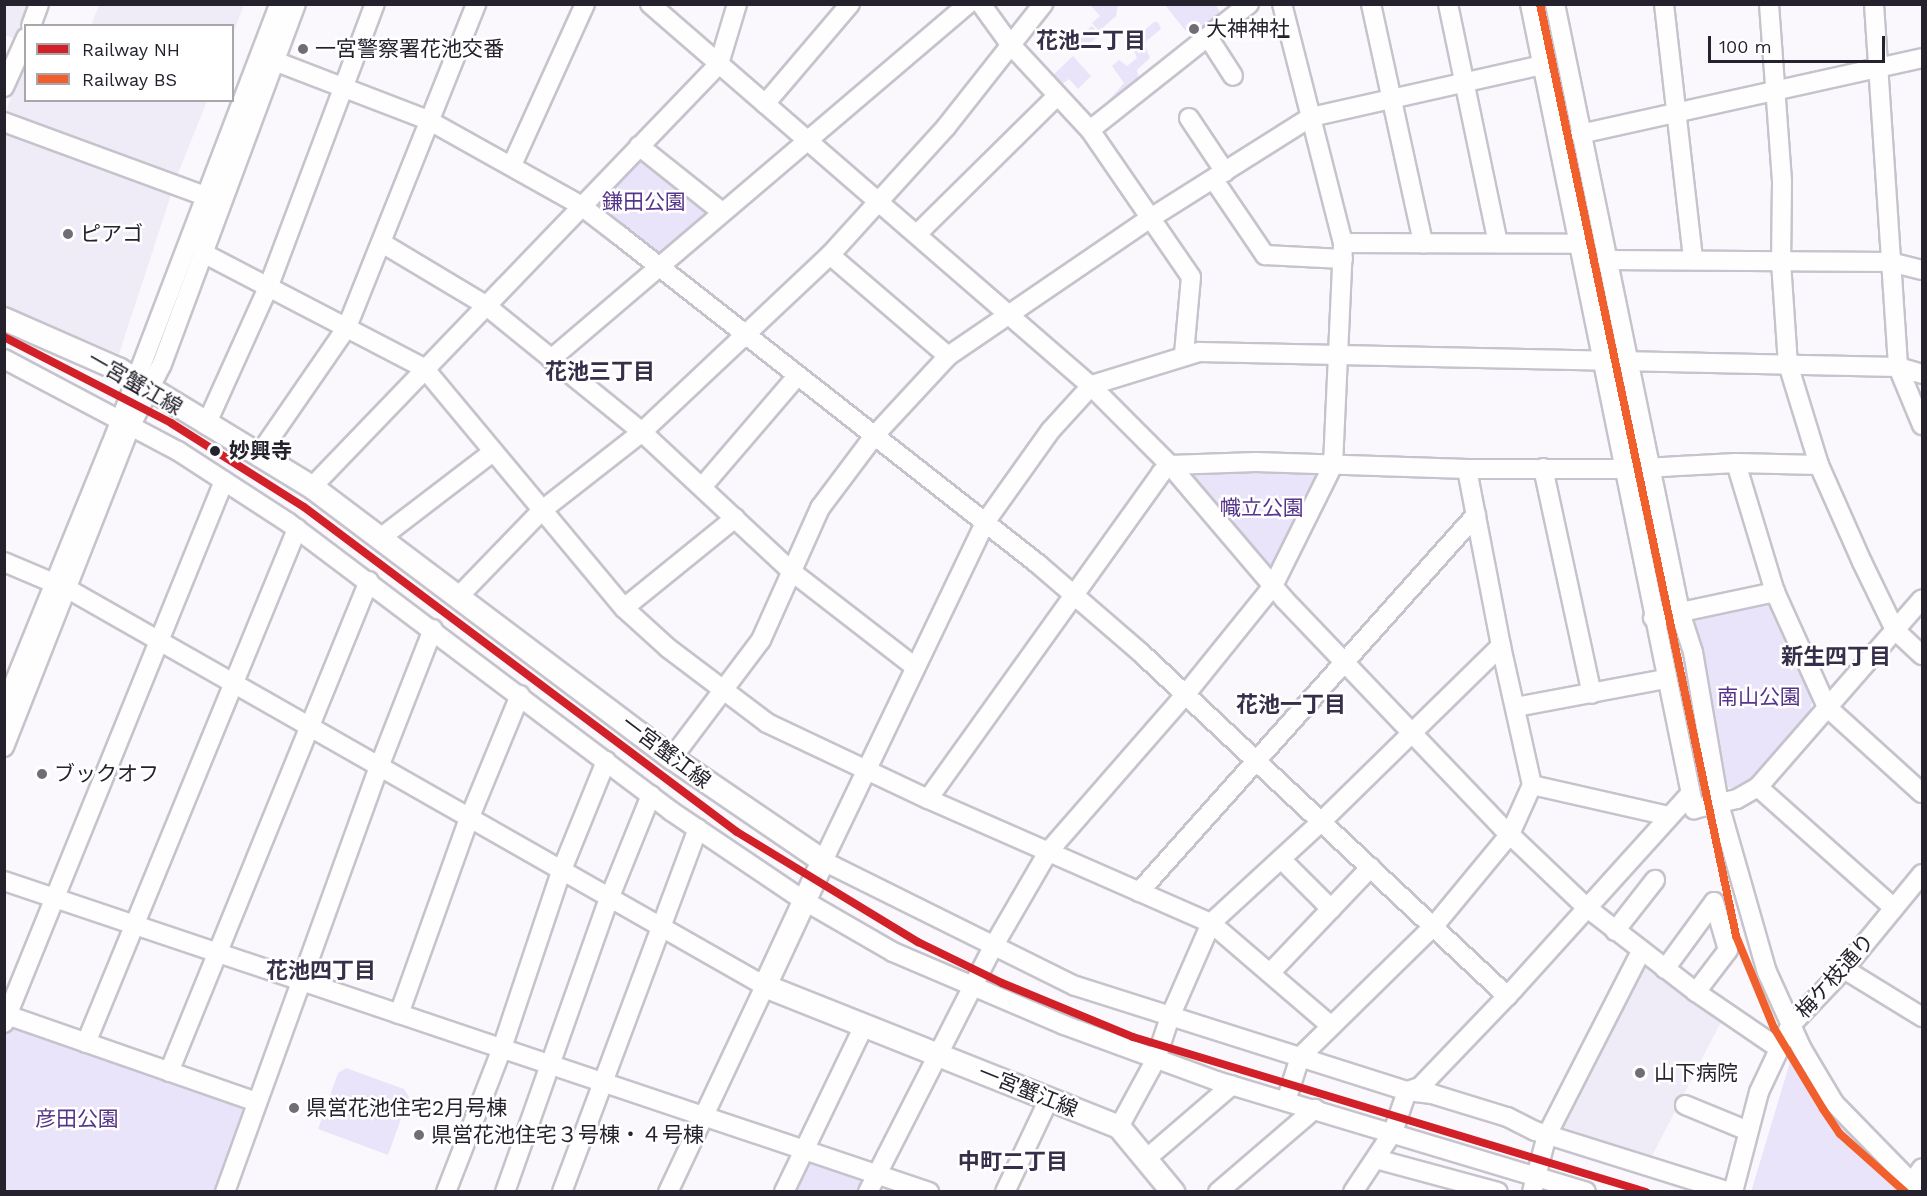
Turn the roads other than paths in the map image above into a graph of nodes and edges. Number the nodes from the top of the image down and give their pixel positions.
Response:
1 (39, 4) edge
2 (375, 4) edge
3 (476, 4) edge
4 (585, 4) edge
5 (650, 4) edge
6 (737, 4) edge
7 (850, 4) edge
8 (969, 4) edge
9 (981, 4) edge
10 (1043, 4) edge
11 (1249, 4) edge
12 (1281, 4) edge
13 (1371, 4) edge
14 (1448, 4) edge
15 (1530, 4) edge
16 (1555, 4) edge
17 (1664, 4) edge
18 (1769, 4) edge
19 (1874, 4) edge
20 (282, 5) edge
21 (32, 24) edge
22 (1208, 37) junction
23 (24, 42) edge
24 (1010, 44) junction
25 (1923, 58) edge
26 (277, 62) junction
27 (718, 64) junction
28 (1542, 65) junction
29 (1876, 67) junction
30 (1233, 76) dead end
31 (1462, 82) junction
32 (4, 87) edge
33 (342, 87) junction
34 (1776, 88) junction
35 (1057, 96) junction
36 (1389, 97) junction
37 (765, 104) junction
38 (1676, 112) junction
39 (1311, 117) junction
40 (1190, 118) dead end
41 (428, 120) junction
42 (4, 122) edge
43 (1090, 130) junction
44 (1580, 134) junction
45 (808, 141) junction
46 (639, 146) junction
47 (513, 165) junction
48 (1219, 176) junction
49 (214, 200) junction
50 (877, 201) junction
51 (580, 206) junction
52 (722, 212) junction
53 (1149, 219) junction
54 (917, 234) junction
55 (381, 243) junction
56 (1423, 243) junction
57 (1498, 243) junction
58 (1577, 244) junction
59 (1343, 251) junction
60 (203, 254) junction
61 (830, 255) junction
62 (1607, 260) junction
63 (1693, 260) junction
64 (1890, 261) junction
65 (1781, 262) junction
66 (660, 267) junction
67 (1923, 270) edge
68 (268, 288) junction
69 (484, 304) junction
70 (1008, 313) junction
71 (4, 319) edge
72 (347, 327) junction
73 (747, 335) junction
74 (1184, 354) junction
75 (948, 356) junction
76 (1337, 357) junction
77 (551, 358) junction
78 (4, 359) edge
79 (1602, 359) junction
80 (1627, 359) junction
81 (1788, 364) junction
82 (1898, 367) junction
83 (424, 368) junction
84 (1923, 374) edge
85 (797, 376) junction
86 (143, 382) junction
87 (1091, 386) junction
88 (126, 422) junction
89 (206, 425) junction
90 (1923, 425) edge
91 (642, 432) junction
92 (874, 435) junction
93 (493, 452) junction
94 (258, 456) junction
95 (1736, 463) junction
96 (1170, 465) junction
97 (1333, 465) junction
98 (1819, 465) junction
99 (1650, 466) junction
100 (1543, 468) junction
101 (1467, 469) junction
102 (1624, 469) junction
103 (224, 481) junction
104 (312, 487) junction
105 (702, 487) junction
106 (541, 510) junction
107 (1476, 515) junction
108 (735, 518) junction
109 (986, 521) junction
110 (297, 529) junction
111 (383, 537) junction
112 (4, 561) edge
113 (791, 571) junction
114 (369, 581) junction
115 (62, 586) junction
116 (1273, 586) junction
117 (1775, 592) junction
118 (1074, 595) junction
119 (459, 596) junction
120 (1923, 599) edge
121 (624, 608) junction
122 (1680, 612) junction
123 (1653, 618) junction
124 (434, 629) junction
125 (1895, 630) junction
126 (158, 640) junction
127 (1501, 646) junction
128 (1923, 655) edge
129 (1345, 662) junction
130 (915, 667) junction
131 (1666, 679) junction
132 (233, 684) junction
133 (725, 692) junction
134 (1592, 694) junction
135 (520, 695) junction
136 (1185, 695) junction
137 (1515, 707) junction
138 (1827, 707) junction
139 (4, 708) edge
140 (311, 729) junction
141 (1410, 730) junction
142 (4, 747) edge
143 (672, 758) junction
144 (1254, 759) junction
145 (606, 761) junction
146 (378, 767) junction
147 (869, 771) junction
148 (1532, 785) junction
149 (1758, 787) junction
150 (1923, 793) edge
151 (1690, 794) junction
152 (651, 795) junction
153 (928, 799) junction
154 (1719, 804) junction
155 (1668, 816) junction
156 (469, 819) junction
157 (1321, 822) junction
158 (698, 829) junction
159 (1510, 834) junction
160 (1048, 852) junction
161 (1281, 859) junction
162 (823, 861) junction
163 (1371, 867) junction
164 (561, 872) junction
165 (1923, 874) edge
166 (1655, 880) dead end
167 (4, 881) edge
168 (1139, 891) junction
169 (56, 898) junction
170 (609, 900) junction
171 (803, 900) junction
172 (1586, 907) junction
173 (1894, 908) junction
174 (1330, 909) junction
175 (1211, 923) junction
176 (137, 924) junction
177 (1434, 926) junction
178 (659, 928) junction
179 (1615, 931) junction
180 (993, 947) junction
181 (1641, 951) junction
182 (221, 952) junction
183 (1665, 969) junction
184 (1844, 969) junction
185 (1269, 973) junction
186 (300, 981) junction
187 (765, 986) junction
188 (975, 987) junction
189 (1696, 992) junction
190 (1507, 996) junction
191 (399, 1014) junction
192 (6, 1017) edge
193 (1170, 1017) junction
194 (1923, 1017) edge
195 (864, 1026) junction
196 (1331, 1026) junction
197 (1790, 1026) junction
198 (86, 1043) junction
199 (502, 1048) junction
200 (1778, 1048) junction
201 (936, 1054) junction
202 (1300, 1057) junction
203 (1156, 1059) junction
204 (551, 1065) junction
205 (169, 1072) junction
206 (602, 1083) junction
207 (1232, 1085) junction
208 (1407, 1091) junction
209 (1050, 1099) junction
210 (1286, 1101) junction
211 (256, 1102) junction
212 (1685, 1105) dead end
213 (1315, 1109) junction
214 (702, 1117) junction
215 (1119, 1127) junction
216 (1748, 1131) junction
217 (1393, 1132) junction
218 (1547, 1135) junction
219 (804, 1150) junction
220 (1146, 1159) junction
221 (1376, 1159) junction
222 (1923, 1168) edge
223 (876, 1174) junction
224 (1533, 1184) edge
225 (1916, 1188) edge
226 (225, 1191) edge
227 (446, 1191) edge
228 (505, 1191) edge
229 (562, 1191) edge
230 (668, 1191) edge
231 (784, 1191) edge
232 (868, 1191) edge
233 (929, 1191) edge
234 (1005, 1191) edge
235 (1173, 1191) edge
236 (1218, 1191) edge
237 (1353, 1191) edge
238 (1498, 1191) edge
239 (1586, 1191) edge
240 (1732, 1191) edge

1 - 21 street
2 - 33 street
3 - 41 street
4 - 47 street
5 - 27 street
6 - 27 street
7 - 37 street
8 - 45 street
9 - 24 street
10 - 24 street
11 - 22 street
12 - 39 street
13 - 36 street
14 - 31 street
15 - 28 street
16 - 44 street
17 - 38 street
18 - 34 street
19 - 29 street
20 - 26 street
20 - 49 street
22 - 30 street
22 - 43 street
23 - 32 street
24 - 35 street
24 - 50 street
25 - 29 street
26 - 33 street
26 - 49 street
27 - 37 street
27 - 46 street
28 - 31 street
28 - 58 street
29 - 34 street
29 - 64 street
31 - 36 street
31 - 57 street
33 - 41 street
33 - 68 street
34 - 38 street
34 - 65 street
35 - 43 street
35 - 54 street
36 - 39 street
36 - 56 street
37 - 45 street
38 - 44 street
38 - 63 street
39 - 48 street
39 - 59 street
40 - 48 street
41 - 47 street
41 - 55 street
42 - 49 street
43 - 53 street
44 - 62 street
45 - 50 street
45 - 52 street
46 - 51 street
46 - 52 street
47 - 51 street
48 - 53 street
48 - 59 street
49 - 60 street
49 - 86 street
50 - 54 street
50 - 61 street
51 - 66 street
51 - 69 street
52 - 66 street
53 - 70 street
53 - 74 street
54 - 70 street
55 - 69 street
55 - 72 street
56 - 57 street
56 - 59 street
57 - 58 street
58 - 79 street
59 - 76 street
60 - 68 street
60 - 86 street
61 - 73 street
61 - 75 street
62 - 63 street
62 - 80 street
63 - 65 street
64 - 65 street
64 - 67 street
64 - 82 street
65 - 81 street
66 - 73 street
66 - 77 street
68 - 72 street
68 - 89 street
69 - 77 street
69 - 83 street
70 - 75 street
70 - 87 street
71 - 86 main road, 一宮蟹江線
72 - 83 street
72 - 94 street
73 - 85 street
73 - 91 street
74 - 76 street
74 - 87 street
75 - 92 street
76 - 79 street
76 - 97 street
77 - 91 street
78 - 88 street
79 - 80 street
79 - 102 street
80 - 81 street
80 - 99 street
81 - 82 street
81 - 98 street
82 - 84 street
82 - 90 street
83 - 93 street
83 - 104 street
85 - 92 street
85 - 105 street
86 - 88 street
86 - 89 main road, 一宮蟹江線
87 - 96 street
87 - 109 street
88 - 103 street
88 - 115 street
89 - 94 main road, 一宮蟹江線
91 - 105 street
91 - 106 street
92 - 109 street
92 - 113 street
93 - 106 street
93 - 111 street
94 - 104 main road, 一宮蟹江線
95 - 98 street
95 - 99 street
95 - 117 street
96 - 97 street
96 - 116 street
96 - 118 street
97 - 101 street
97 - 116 street
98 - 125 street
99 - 102 street
99 - 122 street
100 - 101 street
100 - 102 street
100 - 134 street
101 - 107 street
102 - 123 street
103 - 110 street
103 - 126 street
104 - 111 main road, 一宮蟹江線
105 - 108 street
106 - 119 street
106 - 121 street
107 - 127 street
107 - 129 street
108 - 113 street
108 - 121 street
109 - 118 street
109 - 130 street
110 - 114 street
110 - 132 street
111 - 119 main road, 一宮蟹江線
112 - 115 street
113 - 130 street
113 - 133 street
114 - 124 street
114 - 140 street
115 - 126 street
115 - 139 street
115 - 142 street
116 - 129 street
116 - 136 street
117 - 122 street
117 - 138 street
118 - 136 street
118 - 153 street
119 - 143 main road, 一宮蟹江線
120 - 125 street
121 - 133 street
122 - 123 street
122 - 154 street
123 - 131 street
124 - 135 street
124 - 146 street
125 - 128 street
125 - 138 street
126 - 132 street
126 - 169 street
127 - 137 street
127 - 141 street
129 - 141 street
129 - 144 street
130 - 147 street
131 - 134 street
131 - 151 street
132 - 140 street
132 - 176 street
133 - 143 street
133 - 147 street
134 - 137 street
135 - 145 street
135 - 156 street
136 - 144 street
136 - 160 street
137 - 148 street
138 - 149 street
138 - 150 street
140 - 146 street
140 - 182 street
141 - 157 street
141 - 159 street
143 - 162 main road, 一宮蟹江線
144 - 157 street
144 - 168 street
145 - 152 street
145 - 164 street
146 - 156 street
146 - 186 street
147 - 153 street
147 - 162 street
148 - 155 street
148 - 159 street
149 - 154 street
149 - 173 street
151 - 154 street
151 - 155 street
152 - 158 street
152 - 170 street
153 - 160 street
154 - 197 street
155 - 172 street
156 - 164 street
156 - 191 street
157 - 161 street
157 - 163 street
158 - 171 street
158 - 178 street
159 - 172 street
159 - 177 street
160 - 168 street
160 - 180 street
161 - 174 street
161 - 175 street
162 - 171 main road
162 - 180 street
163 - 174 street
163 - 177 street
164 - 170 street
164 - 199 street
165 - 173 street, 梅ケ枝通り
166 - 179 street
167 - 169 street
168 - 175 street
169 - 176 street
169 - 192 street
170 - 178 street
170 - 204 street
171 - 187 main road
171 - 188 street
172 - 179 street
172 - 190 street
173 - 184 street, 梅ケ枝通り
174 - 185 street
175 - 185 street
175 - 193 street
176 - 182 street
176 - 198 street
177 - 190 street
177 - 196 street
178 - 187 street
178 - 206 street
179 - 181 street
180 - 188 street
180 - 193 street
181 - 183 street
181 - 218 street
182 - 186 street
182 - 205 street
183 - 189 street
183 - 189 street
184 - 194 street
184 - 197 street, 梅ケ枝通り
185 - 196 street
186 - 191 street
186 - 211 street
187 - 195 main road, 一宮蟹江線
187 - 214 street
188 - 201 street
188 - 203 street
189 - 200 street
190 - 208 street
191 - 199 street
192 - 198 street
193 - 202 street
193 - 203 street
195 - 201 main road, 一宮蟹江線
195 - 219 street
196 - 202 street
197 - 200 street, 梅ケ枝通り
197 - 225 street
198 - 205 street
199 - 204 street
199 - 227 street
200 - 216 street, 梅ケ枝通り
201 - 209 main road, 一宮蟹江線
201 - 223 street
202 - 208 street
202 - 210 street
203 - 207 street
203 - 215 street
204 - 206 street
204 - 228 street
205 - 211 street
206 - 214 street
206 - 229 street
207 - 210 street
207 - 220 street
208 - 217 street
208 - 218 street
209 - 215 main road, 一宮蟹江線
209 - 234 street
210 - 213 street
211 - 226 street
212 - 216 street
213 - 217 street
213 - 236 street
214 - 219 street
214 - 230 street
215 - 220 main road, 一宮蟹江線
216 - 240 street, 梅ケ枝通り
217 - 221 street
217 - 224 street
218 - 224 street
218 - 240 street
219 - 223 street
219 - 231 street
220 - 235 main road, 一宮蟹江線
221 - 237 street
221 - 238 street
222 - 225 street
223 - 232 street
223 - 233 street
224 - 239 street

